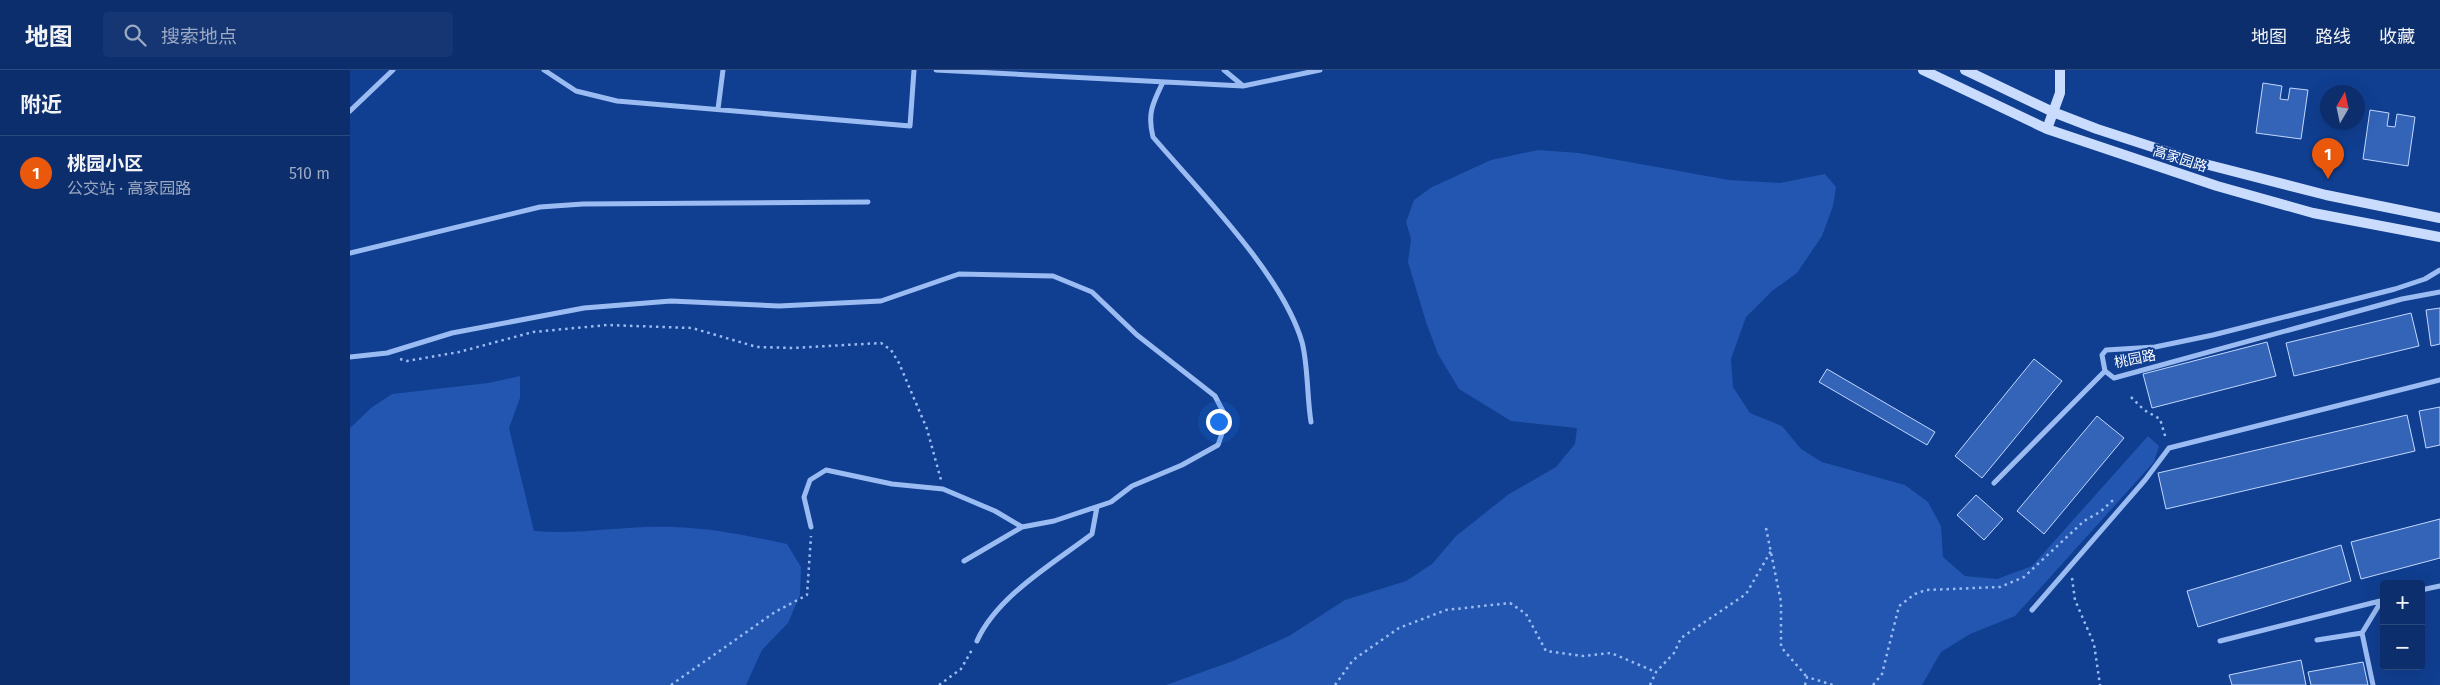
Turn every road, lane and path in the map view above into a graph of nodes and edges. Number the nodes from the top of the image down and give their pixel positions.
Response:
1 (393, 70) edge
2 (544, 70) edge
3 (724, 70) edge
4 (914, 70) edge
5 (936, 70) edge
6 (1224, 70) edge
7 (1320, 70) edge
8 (1923, 70) edge
9 (1965, 70) edge
10 (2060, 70) edge
11 (1163, 82) junction
12 (1243, 86) junction
13 (718, 109) junction
14 (350, 111) edge
15 (2053, 112) junction
16 (2047, 129) junction
17 (868, 202) dead end
18 (2440, 218) edge
19 (2440, 237) edge
20 (350, 253) edge
21 (2440, 270) edge
22 (2440, 292) edge
23 (387, 353) junction
24 (350, 358) edge
25 (2105, 371) junction
26 (2440, 380) edge
27 (2131, 397) dead end
28 (1311, 422) dead end
29 (2169, 448) junction
30 (1994, 483) dead end
31 (943, 489) junction
32 (2126, 502) junction
33 (1096, 507) junction
34 (811, 527) joint
35 (1022, 528) junction
36 (1766, 528) dead end
37 (1771, 550) junction
38 (964, 561) dead end
39 (2070, 566) junction
40 (2440, 586) edge
41 (2425, 589) edge
42 (2380, 601) edge
43 (2380, 605) edge
44 (2032, 610) dead end
45 (2362, 633) junction
46 (977, 640) joint
47 (2317, 640) dead end
48 (2220, 641) dead end
49 (1656, 672) junction
50 (1807, 677) junction
51 (670, 685) edge
52 (939, 685) edge
53 (1335, 685) edge
54 (1650, 685) edge
55 (1804, 685) edge
56 (1833, 685) edge
57 (1873, 685) edge
58 (2100, 685) edge
59 (2373, 685) edge

1 - 14 street
2 - 13 street
3 - 13 street
4 - 13 street
5 - 11 street
6 - 12 street
7 - 12 street
8 - 16 main road, 高家园路
9 - 15 main road, 高家园路
10 - 15 main road
11 - 12 street
11 - 28 street
15 - 16 main road
15 - 18 main road, 高家园路
16 - 19 main road, 高家园路
17 - 20 street
21 - 25 street, 桃园路
22 - 25 street, 桃园路
23 - 24 street
23 - 31 path
23 - 33 street
25 - 30 street
26 - 29 street
27 - 29 path
29 - 32 street
31 - 34 street
31 - 35 street
32 - 39 street
32 - 57 path
33 - 35 street
33 - 46 street
34 - 51 path
35 - 38 street
36 - 37 path
37 - 49 path
37 - 50 path
39 - 44 street
39 - 58 path
40 - 41 street
42 - 48 street
43 - 45 street
45 - 47 street
45 - 59 street
46 - 52 path
49 - 53 path
49 - 54 path
50 - 55 path
50 - 56 path

